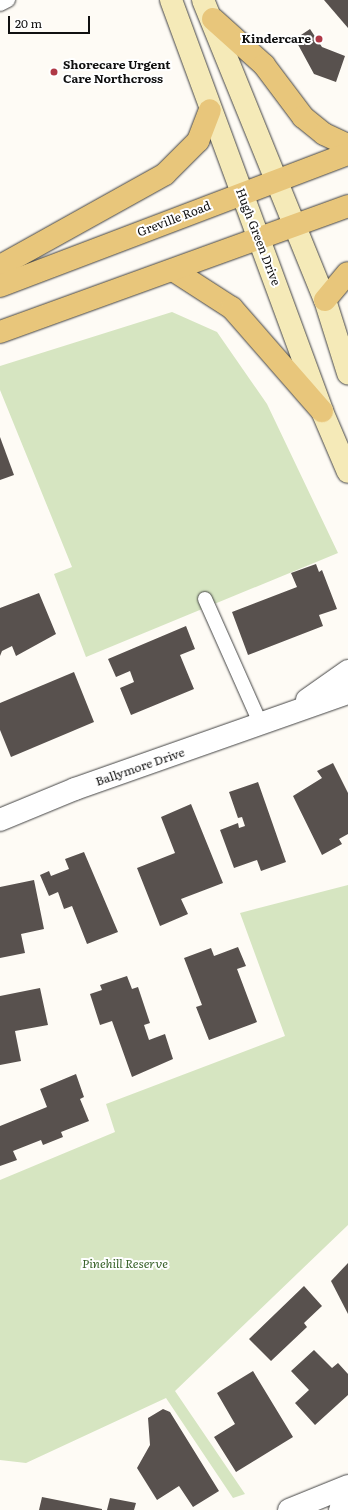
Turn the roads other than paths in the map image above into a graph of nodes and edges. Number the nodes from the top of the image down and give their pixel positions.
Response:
1 (8, 0) edge
2 (171, 0) edge
3 (0, 4) edge
4 (208, 9) edge
5 (210, 110) junction
6 (348, 144) edge
7 (348, 154) edge
8 (274, 181) junction
9 (242, 193) junction
10 (348, 206) edge
11 (292, 226) junction
12 (260, 238) junction
13 (0, 266) edge
14 (173, 270) junction
15 (348, 273) edge
16 (0, 286) edge
17 (325, 300) junction
18 (0, 332) edge
19 (348, 373) edge
20 (322, 411) junction
21 (348, 472) edge
22 (205, 599) dead end
23 (348, 671) edge
24 (348, 693) edge
25 (282, 719) junction
26 (261, 725) junction
27 (0, 820) edge
28 (348, 1486) edge
29 (348, 1494) edge
30 (289, 1510) edge
31 (340, 1510) edge

1 - 3 lane
2 - 5 main road, Hugh Green Drive
4 - 6 main road
4 - 8 main road
5 - 9 main road, Hugh Green Drive
5 - 13 main road
7 - 8 main road, Greville Road
8 - 9 main road, Greville Road
8 - 11 main road
9 - 12 main road, Hugh Green Drive
9 - 16 main road, Greville Road
10 - 11 main road
11 - 12 main road
11 - 17 main road
12 - 14 main road
12 - 20 main road, Hugh Green Drive
14 - 18 main road
14 - 20 main road
15 - 17 main road
17 - 19 main road
20 - 21 main road, Hugh Green Drive
22 - 26 lane
23 - 25 street, Ballymore Drive
24 - 25 street, Ballymore Drive
25 - 26 street, Ballymore Drive
26 - 27 street, Ballymore Drive
28 - 30 street
29 - 31 street

